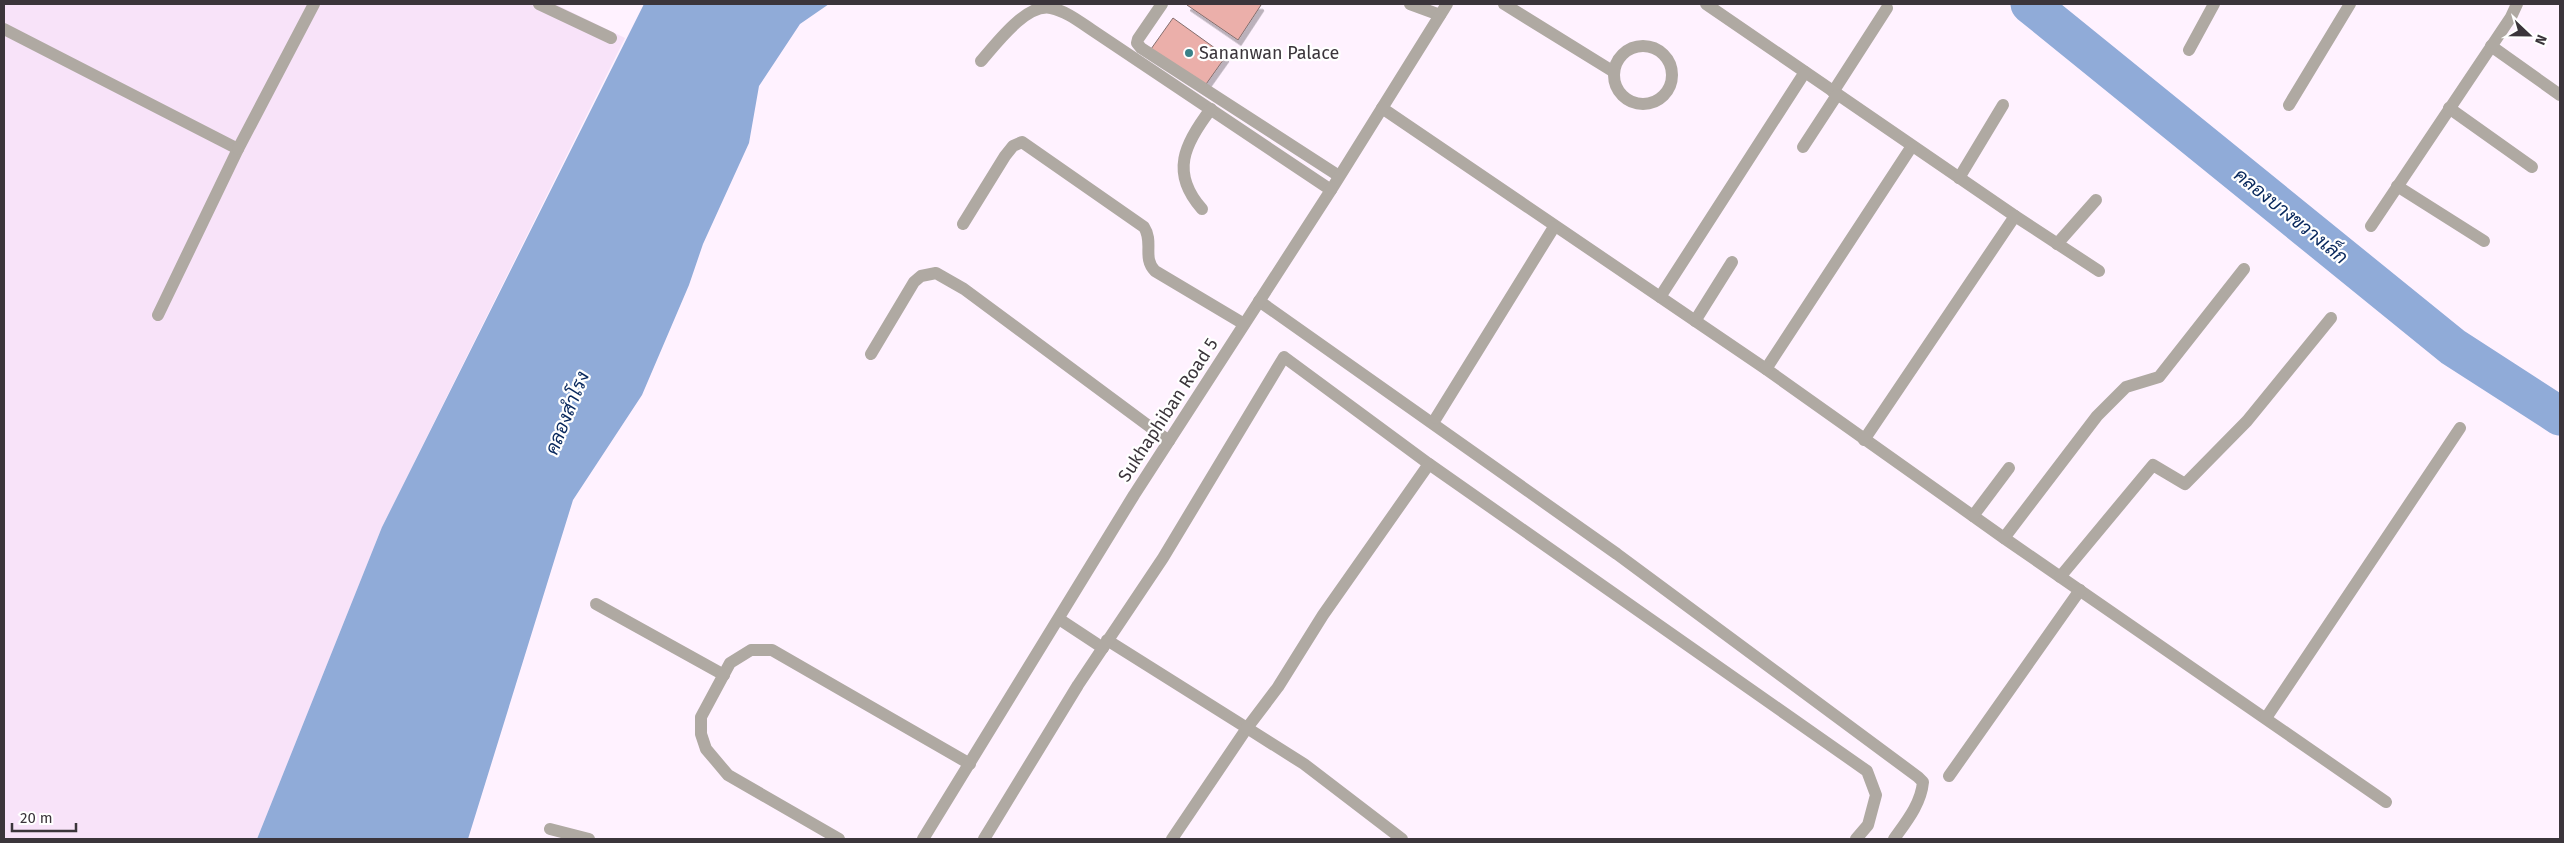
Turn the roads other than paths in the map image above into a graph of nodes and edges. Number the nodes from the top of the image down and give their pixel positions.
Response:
1 (314, 4) edge
2 (539, 4) edge
3 (1162, 4) edge
4 (1410, 4) edge
5 (1504, 4) edge
6 (1706, 4) edge
7 (2214, 4) edge
8 (2350, 4) edge
9 (2517, 4) edge
10 (1887, 8) dead end
11 (1443, 9) edge
12 (4, 29) edge
13 (611, 38) dead end
14 (2491, 46) junction
15 (2189, 50) dead end
16 (981, 61) dead end
17 (1614, 72) junction
18 (1805, 72) junction
19 (1835, 93) junction
20 (2560, 95) edge
21 (2003, 105) dead end
22 (2289, 105) dead end
23 (1382, 108) junction
24 (2449, 108) junction
25 (1211, 109) junction
26 (1912, 146) junction
27 (1803, 147) dead end
28 (238, 149) junction
29 (2532, 168) dead end
30 (1339, 176) junction
31 (1958, 178) junction
32 (2397, 186) junction
33 (1331, 190) junction
34 (2096, 200) dead end
35 (1202, 209) dead end
36 (2015, 216) junction
37 (963, 224) dead end
38 (2371, 226) dead end
39 (1554, 227) junction
40 (2484, 241) dead end
41 (2057, 244) junction
42 (1732, 262) dead end
43 (2244, 269) dead end
44 (2098, 271) dead end
45 (1660, 297) junction
46 (1259, 300) junction
47 (158, 315) dead end
48 (2331, 318) dead end
49 (1695, 321) junction
50 (1244, 324) junction
51 (871, 354) dead end
52 (1766, 369) junction
53 (1436, 418) dead end
54 (2460, 428) dead end
55 (1864, 440) junction
56 (1169, 441) junction
57 (1429, 464) junction
58 (2009, 468) dead end
59 (1973, 516) junction
60 (2004, 538) junction
61 (2060, 577) junction
62 (2080, 590) junction
63 (596, 604) dead end
64 (1059, 619) junction
65 (1105, 644) junction
66 (724, 675) junction
67 (2266, 718) junction
68 (1248, 728) junction
69 (970, 764) junction
70 (1949, 776) dead end
71 (2386, 802) dead end
72 (550, 830) dead end
73 (589, 839) edge
74 (839, 839) edge
75 (923, 839) edge
76 (984, 839) edge
77 (1172, 839) edge
78 (1402, 839) edge
79 (1856, 839) edge
80 (1894, 839) edge

1 - 28 street
2 - 13 street
3 - 30 street
4 - 11 street
5 - 17 street
6 - 18 street
7 - 15 street
8 - 22 street
9 - 14 street
10 - 19 street
11 - 23 street, Sukhaphiban Road 5
12 - 28 street
14 - 20 street
14 - 24 street
16 - 25 street
17 - 17 street
18 - 19 street
18 - 45 street
19 - 26 street
19 - 27 street
21 - 31 street
23 - 30 street, Sukhaphiban Road 5
23 - 39 street
24 - 29 street
24 - 32 street
25 - 33 street
25 - 35 street
26 - 31 street
26 - 52 street
28 - 47 street
30 - 33 street, Sukhaphiban Road 5
31 - 36 street
32 - 38 street
32 - 40 street
33 - 46 street, Sukhaphiban Road 5
34 - 41 street
36 - 41 street
36 - 55 street
37 - 50 street
39 - 45 street
39 - 53 street
41 - 44 street
42 - 49 street
43 - 60 street
45 - 49 street
46 - 50 street, Sukhaphiban Road 5
46 - 80 street
48 - 61 street
49 - 52 street
50 - 56 street, Sukhaphiban Road 5
51 - 56 street
52 - 55 street
54 - 67 street
55 - 59 street
56 - 64 street, Sukhaphiban Road 5
57 - 65 street
57 - 68 street
57 - 79 street
58 - 59 street
59 - 60 street
60 - 61 street
61 - 62 street
62 - 67 street
62 - 70 street
63 - 66 street
64 - 65 street
64 - 69 street, Sukhaphiban Road 5
65 - 68 street
65 - 76 street
66 - 69 street
66 - 74 street
67 - 71 street
68 - 77 street
68 - 78 street
69 - 75 street, Sukhaphiban Road 5
72 - 73 street

